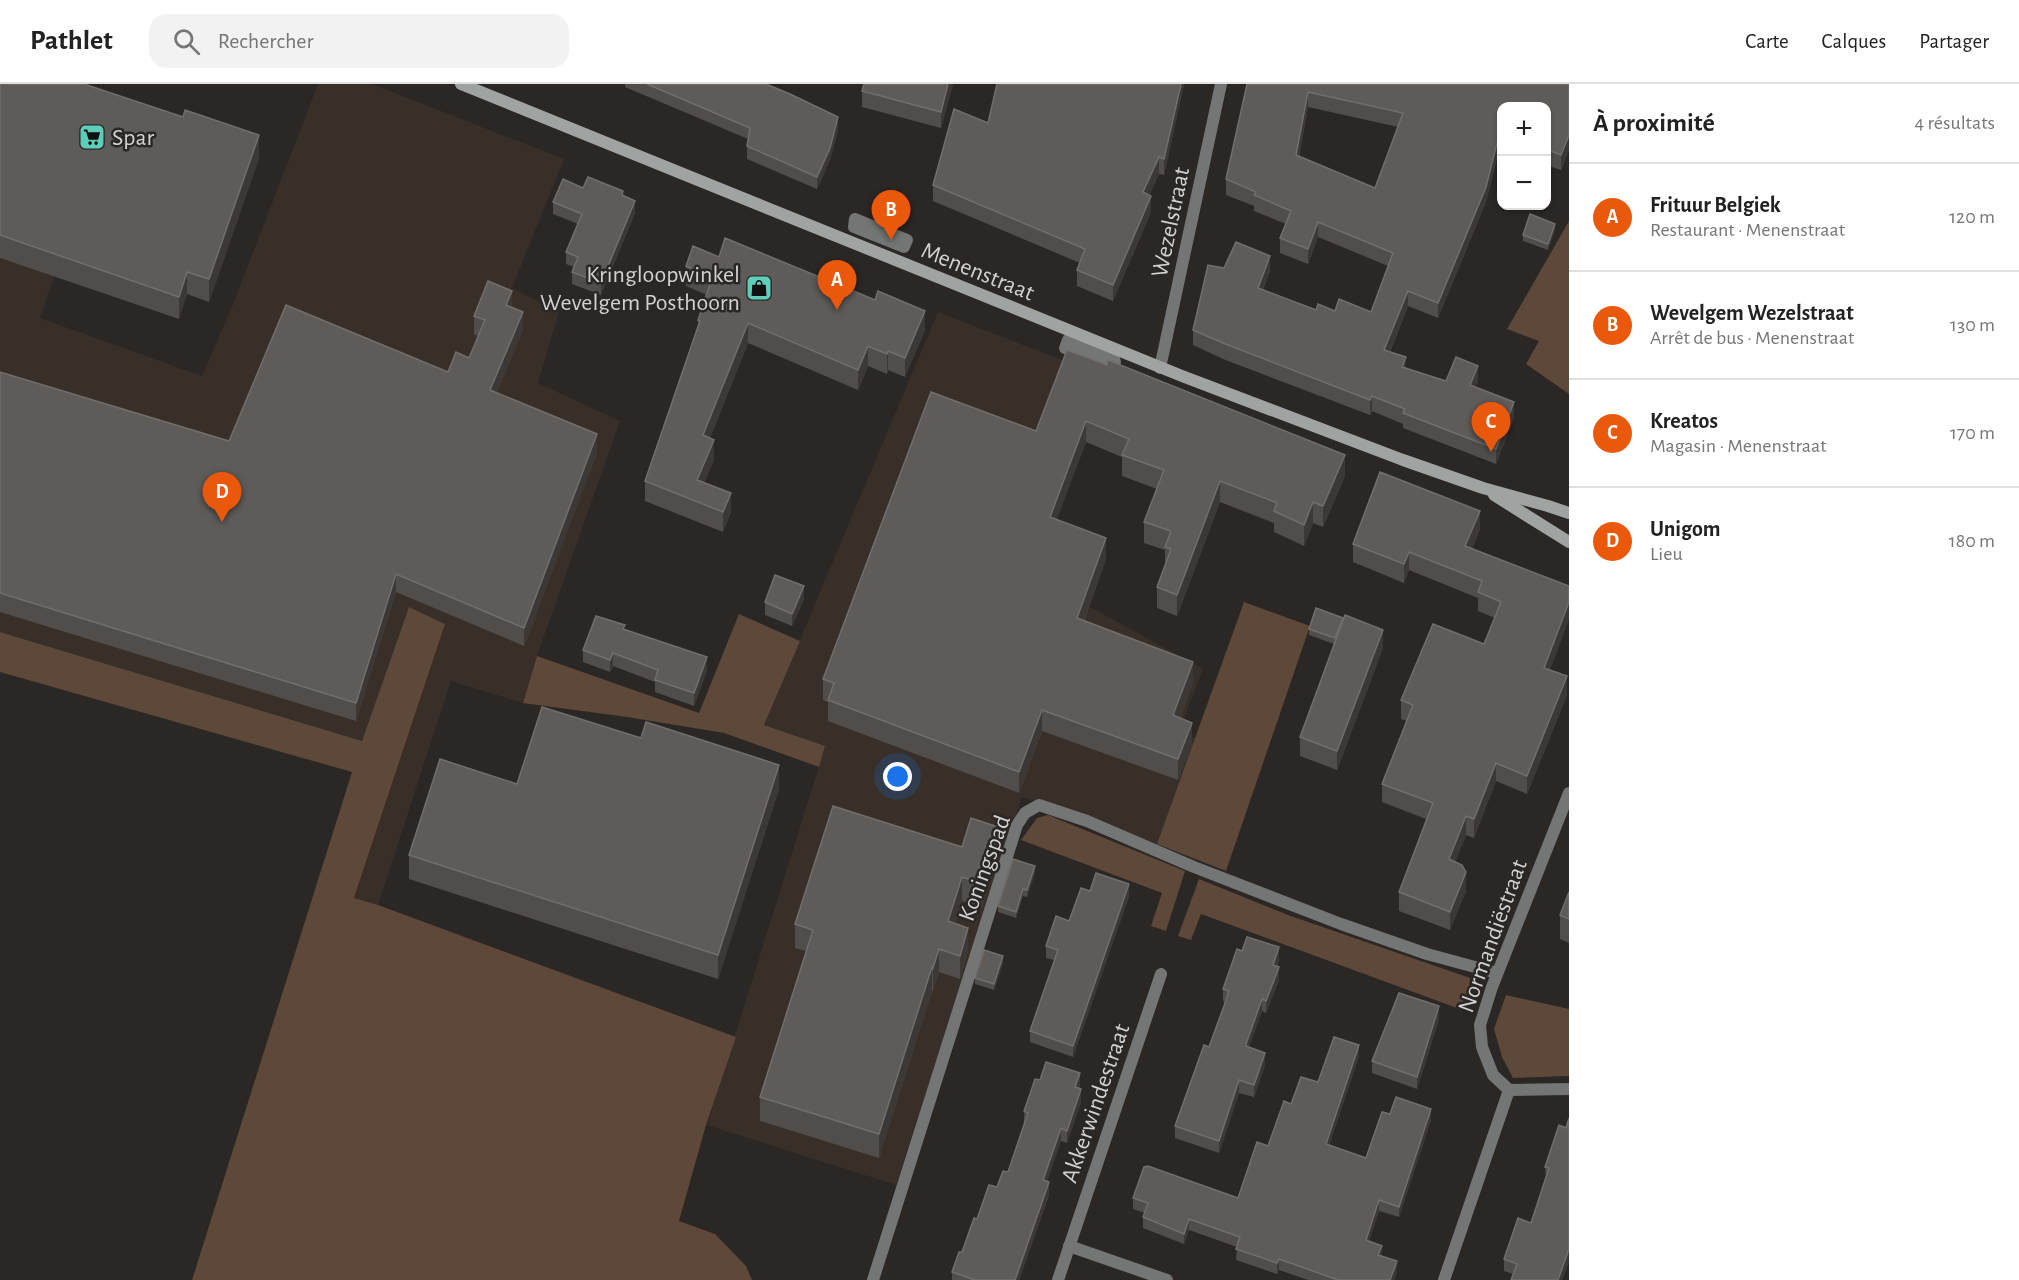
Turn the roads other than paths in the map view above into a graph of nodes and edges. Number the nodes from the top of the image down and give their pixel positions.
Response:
1 (461, 84) edge
2 (1221, 84) edge
3 (1160, 368) junction
4 (1483, 488) junction
5 (1569, 513) edge
6 (1569, 542) edge
7 (1569, 793) edge
8 (1497, 973) junction
9 (1161, 974) dead end
10 (1569, 1089) edge
11 (1509, 1090) junction
12 (1069, 1246) junction
13 (873, 1280) edge
14 (1058, 1280) edge
15 (1167, 1280) edge
16 (1444, 1280) edge

1 - 3 main road, Menenstraat
2 - 3 street, Wezelstraat
3 - 4 main road, Menenstraat
4 - 5 main road, Menenstraat
4 - 6 main road, Menenstraat
7 - 8 street, Normandiëstraat
8 - 11 street, Normandiëstraat
8 - 13 street, Koningspad
9 - 12 street, Akkerwindestraat
10 - 11 street
11 - 16 street
12 - 14 street, Akkerwindestraat
12 - 15 street

